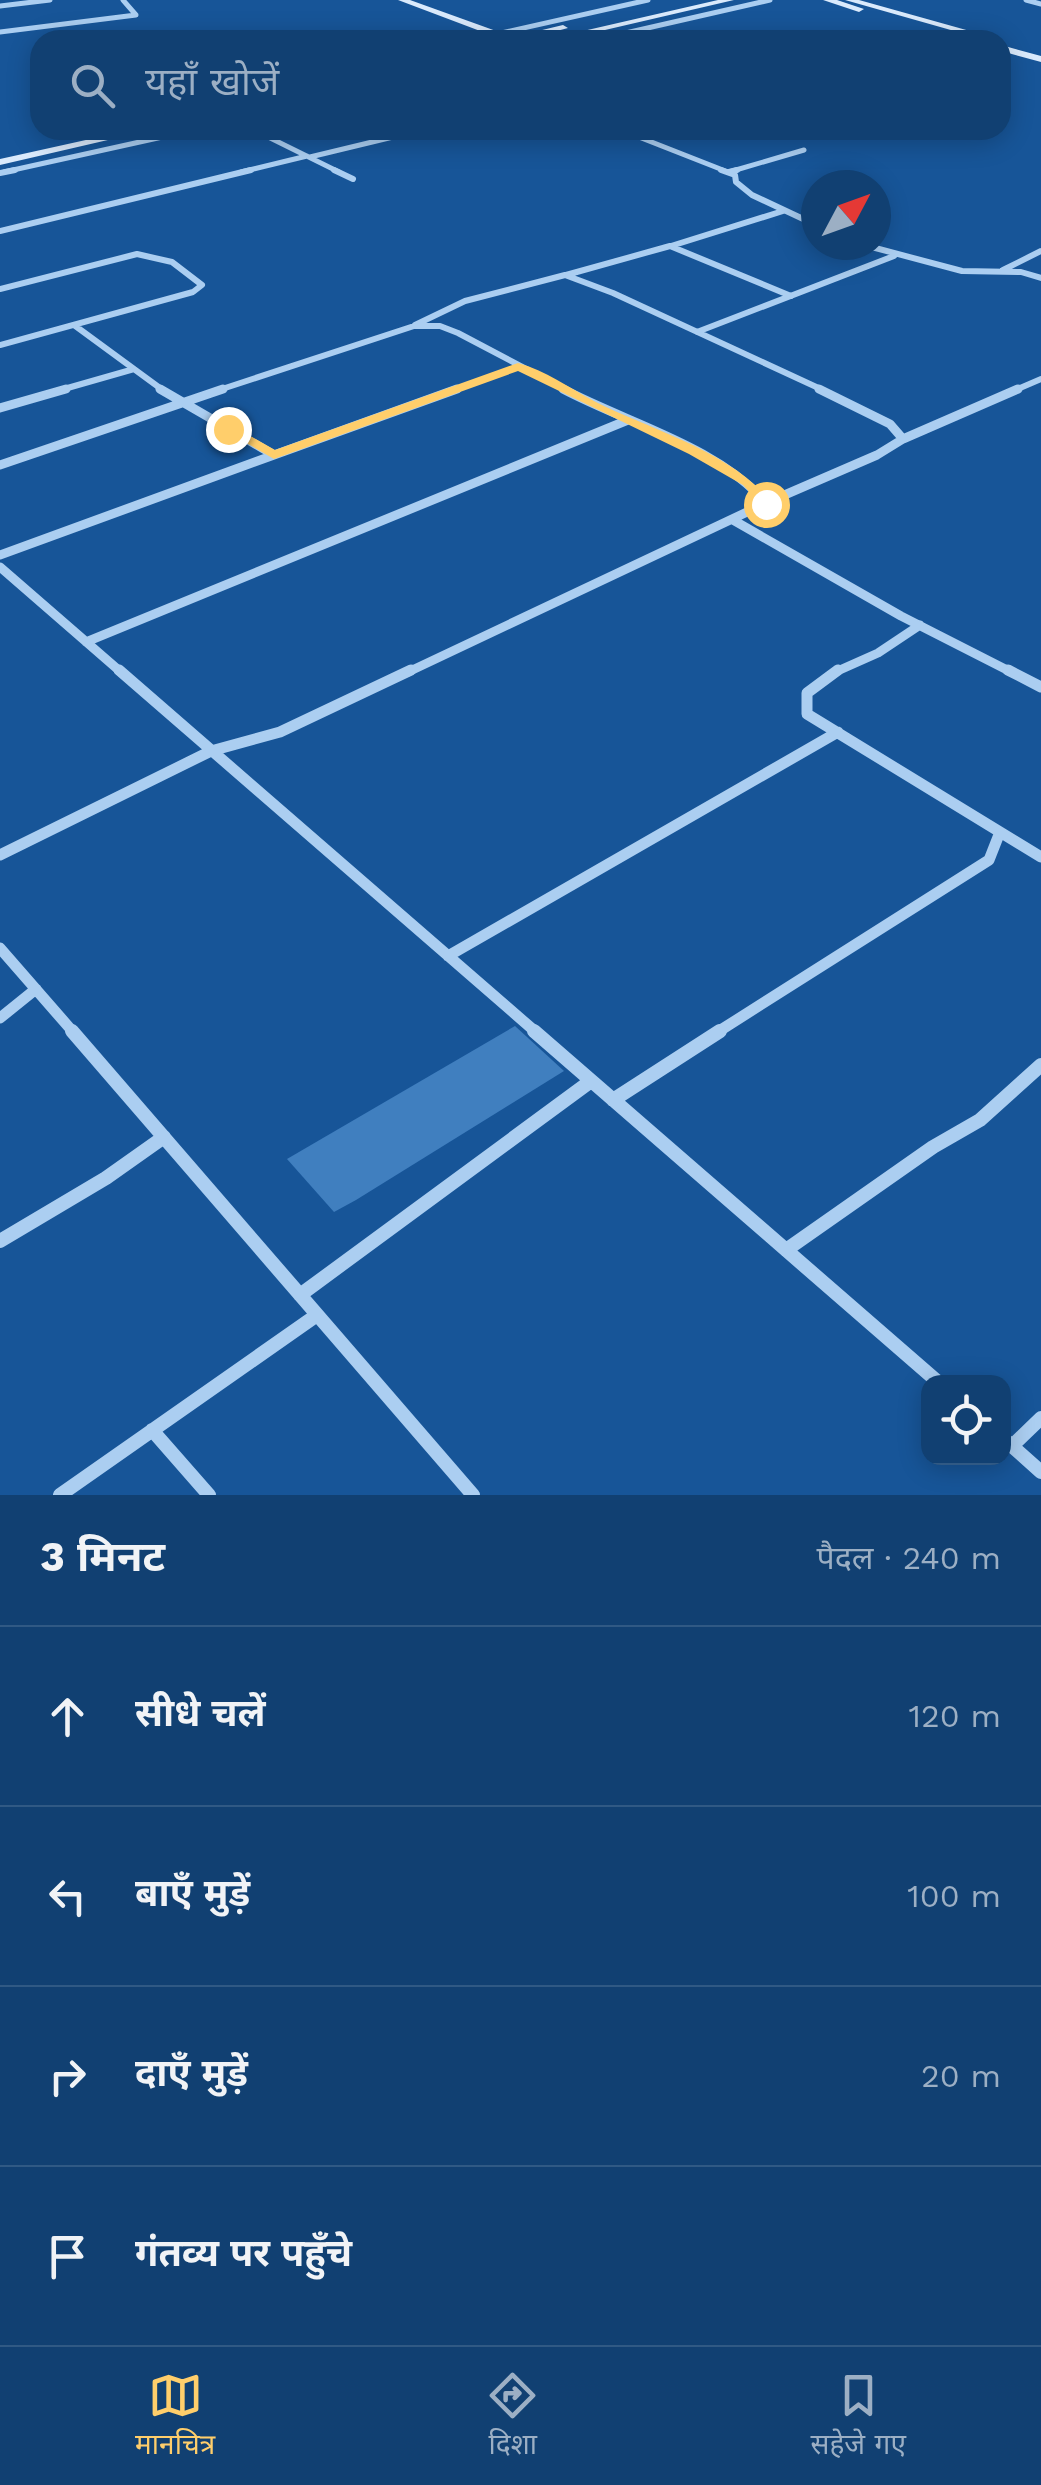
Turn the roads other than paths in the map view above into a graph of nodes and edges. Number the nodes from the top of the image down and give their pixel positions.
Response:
1 (50, 0) edge
2 (123, 0) edge
3 (402, 0) edge
4 (648, 0) edge
5 (690, 0) edge
6 (730, 0) edge
7 (770, 0) edge
8 (827, 0) edge
9 (850, 0) edge
10 (1026, 0) edge
11 (1041, 4) edge
12 (0, 6) edge
13 (486, 30) edge
14 (515, 30) edge
15 (556, 30) edge
16 (594, 30) edge
17 (639, 30) edge
18 (936, 30) edge
19 (955, 30) edge
20 (0, 32) edge
21 (1011, 46) edge
22 (1041, 56) edge
23 (42, 140) edge
24 (100, 140) edge
25 (150, 140) edge
26 (274, 140) edge
27 (380, 140) edge
28 (646, 140) edge
29 (0, 149) edge
30 (804, 150) dead end
31 (308, 157) junction
32 (0, 162) edge
33 (728, 173) junction
34 (0, 174) edge
35 (353, 178) dead end
36 (784, 210) junction
37 (801, 217) edge
38 (0, 231) edge
39 (670, 246) junction
40 (1041, 251) edge
41 (891, 255) edge
42 (894, 256) junction
43 (1002, 271) junction
44 (565, 275) junction
45 (1041, 278) edge
46 (0, 289) edge
47 (791, 296) junction
48 (74, 325) junction
49 (414, 326) junction
50 (696, 333) junction
51 (0, 345) edge
52 (518, 367) junction
53 (134, 369) junction
54 (1041, 379) edge
55 (186, 402) junction
56 (0, 408) edge
57 (628, 420) junction
58 (903, 439) junction
59 (274, 455) junction
60 (0, 465) edge
61 (766, 504) junction
62 (733, 520) junction
63 (0, 555) edge
64 (0, 567) edge
65 (920, 625) junction
66 (86, 642) junction
67 (1041, 686) edge
68 (838, 732) junction
69 (211, 751) junction
70 (1000, 832) junction
71 (0, 854) edge
72 (1041, 857) edge
73 (0, 948) edge
74 (448, 956) junction
75 (36, 989) junction
76 (0, 1018) edge
77 (1041, 1065) edge
78 (591, 1081) junction
79 (614, 1100) junction
80 (164, 1138) junction
81 (0, 1241) edge
82 (786, 1250) junction
83 (300, 1296) junction
84 (317, 1315) junction
85 (930, 1375) edge
86 (1041, 1418) edge
87 (152, 1430) junction
88 (1011, 1441) edge
89 (1011, 1446) edge
90 (1041, 1472) edge
91 (60, 1495) edge
92 (208, 1495) edge
93 (473, 1495) edge

1 - 12 street
2 - 20 street
3 - 13 street
4 - 14 street
5 - 15 street
6 - 16 street
7 - 17 street
8 - 18 street
9 - 19 street
10 - 11 street
21 - 22 street
23 - 29 street
24 - 32 street
25 - 34 street
26 - 31 street
27 - 31 street
28 - 33 street
30 - 33 street
31 - 35 street
31 - 38 street
33 - 36 street
36 - 37 street
36 - 39 street
39 - 44 street
39 - 47 street
40 - 43 street
41 - 42 street
42 - 43 street
42 - 47 street
43 - 45 street
44 - 49 street
44 - 50 street
46 - 48 street
47 - 50 street
48 - 51 street
48 - 53 street
49 - 52 street
49 - 55 street
50 - 58 street
52 - 57 street
52 - 59 street
53 - 55 street
53 - 56 street
54 - 58 street
55 - 59 street
55 - 60 street
57 - 61 street
57 - 66 street
58 - 61 street
59 - 63 street
61 - 62 street
62 - 65 street
62 - 69 street
64 - 66 street
65 - 67 street
65 - 68 street
66 - 69 street
68 - 70 street
68 - 74 street
69 - 71 street
69 - 74 street
70 - 72 street
70 - 79 street
73 - 75 street
74 - 78 street
75 - 76 street
75 - 80 street
77 - 82 street
78 - 79 street
78 - 83 street
79 - 82 street
80 - 81 street
80 - 83 street
82 - 85 street
83 - 84 street
84 - 87 street
84 - 93 street
86 - 88 street
87 - 91 street
87 - 92 street
89 - 90 street

